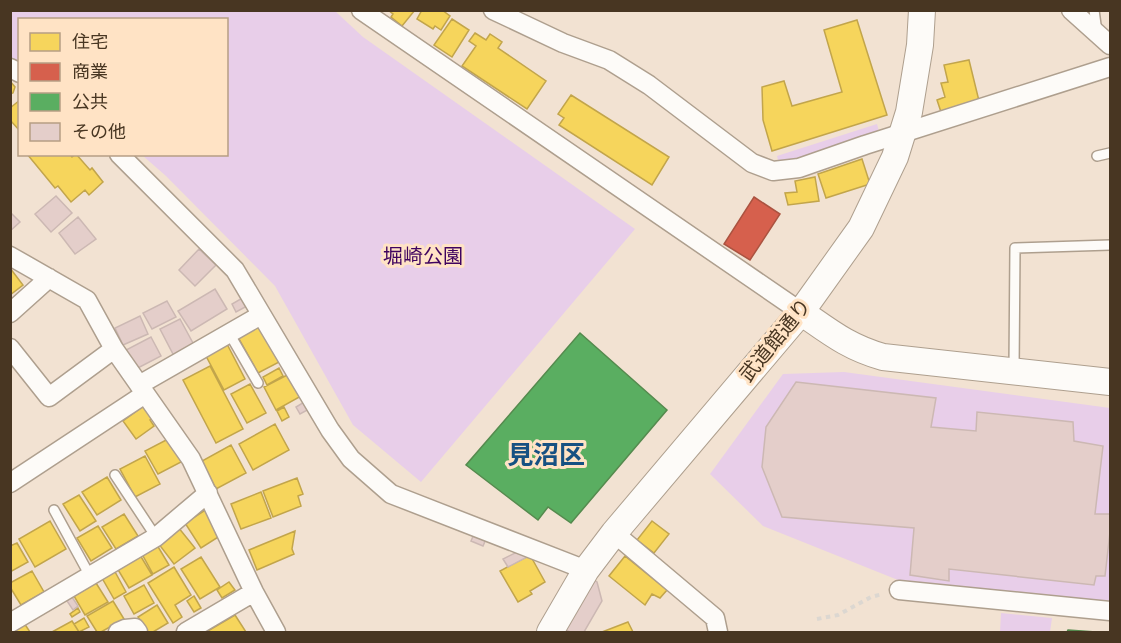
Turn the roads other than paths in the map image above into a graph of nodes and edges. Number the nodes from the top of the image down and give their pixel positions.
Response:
1 (361, 10) edge
2 (493, 10) edge
3 (922, 10) edge
4 (1071, 10) edge
5 (1094, 10) edge
6 (1104, 39) edge
7 (1110, 67) edge
8 (902, 134) junction
9 (1110, 153) edge
10 (121, 156) edge
11 (1097, 156) dead end
12 (1110, 245) edge
13 (10, 256) edge
14 (49, 278) junction
15 (801, 312) junction
16 (10, 313) edge
17 (261, 315) junction
18 (229, 333) junction
19 (10, 348) edge
20 (114, 349) junction
21 (1014, 372) junction
22 (1110, 382) edge
23 (258, 383) dead end
24 (142, 390) junction
25 (115, 476) dead end
26 (10, 483) edge
27 (208, 493) junction
28 (54, 510) dead end
29 (614, 533) junction
30 (156, 537) junction
31 (586, 570) junction
32 (90, 576) junction
33 (899, 590) road end
34 (254, 592) junction
35 (1110, 612) edge
36 (10, 623) edge
37 (118, 633) edge
38 (138, 633) edge
39 (186, 633) edge
40 (276, 633) edge
41 (550, 633) edge
42 (718, 633) edge

1 - 15 street
2 - 8 street
3 - 8 street, 武道館通り
4 - 6 street
5 - 6 lane
7 - 8 street
8 - 15 street, 武道館通り
9 - 11 lane
10 - 17 street
12 - 21 lane
13 - 14 street
14 - 16 street
14 - 20 street
15 - 21 street
15 - 29 street, 武道館通り
17 - 18 street
17 - 31 street
18 - 23 lane
18 - 24 street
19 - 20 street
20 - 24 street
21 - 22 street
24 - 26 street
24 - 27 street
25 - 30 lane
27 - 30 street
27 - 34 street
28 - 32 lane
29 - 31 street, 武道館通り
29 - 42 street
30 - 32 street
31 - 41 street, 武道館通り
32 - 36 street
33 - 35 street
34 - 39 street
34 - 40 street
37 - 38 street

